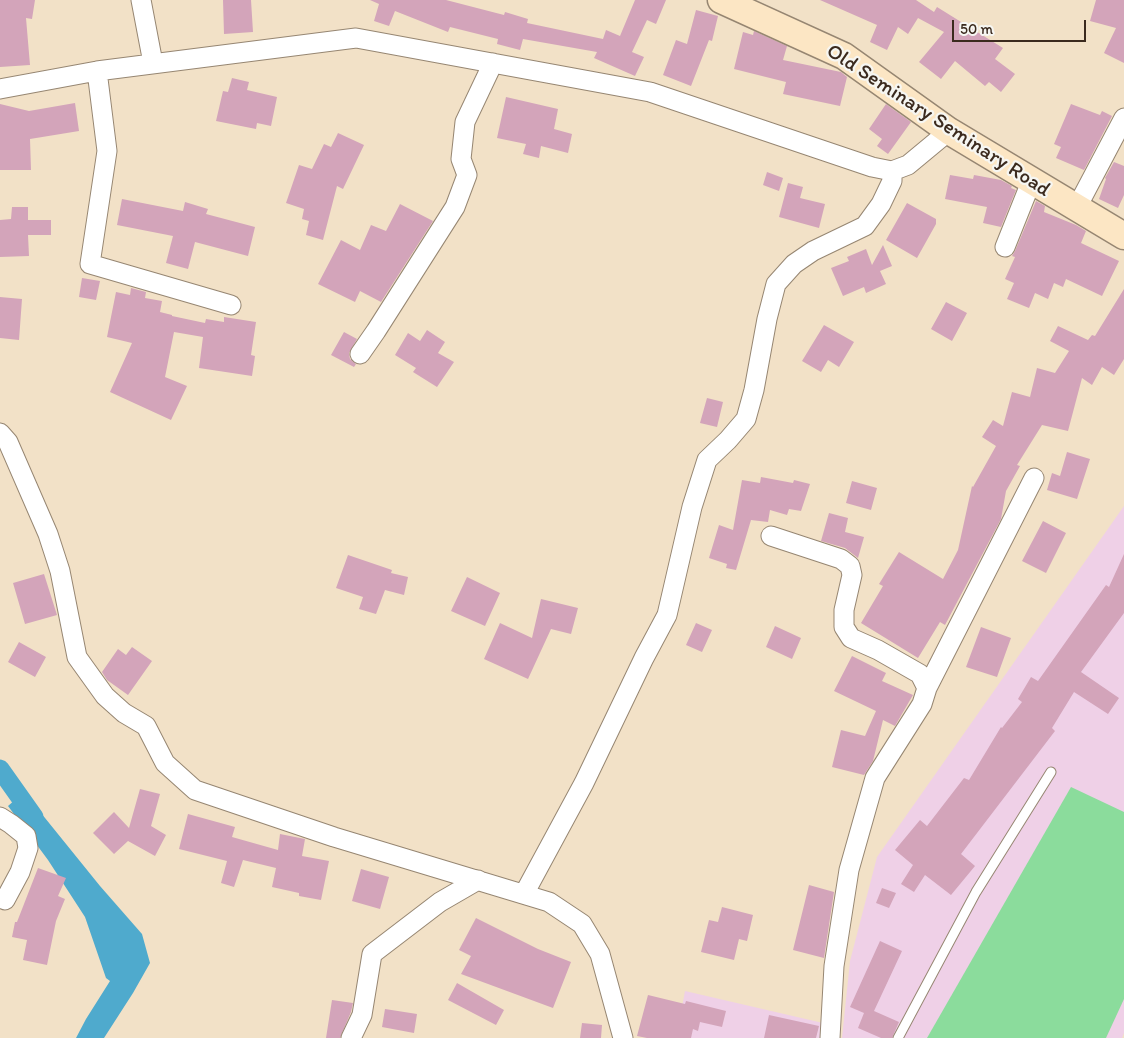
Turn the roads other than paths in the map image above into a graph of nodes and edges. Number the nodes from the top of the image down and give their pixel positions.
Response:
1 (141, 0) edge
2 (721, 0) edge
3 (153, 63) junction
4 (493, 63) junction
5 (97, 71) junction
6 (0, 89) edge
7 (1124, 118) edge
8 (949, 131) junction
9 (892, 171) junction
10 (1031, 182) junction
11 (1076, 209) junction
12 (1124, 236) edge
13 (1005, 247) dead end
14 (230, 305) dead end
15 (360, 354) dead end
16 (0, 433) edge
17 (1034, 478) dead end
18 (771, 536) dead end
19 (928, 688) junction
20 (1051, 772) dead end
21 (0, 818) edge
22 (478, 880) junction
23 (524, 894) junction
24 (5, 900) dead end
25 (351, 1038) edge
26 (623, 1038) edge
27 (830, 1038) edge
28 (898, 1038) edge

1 - 3 street
2 - 8 main road, Old Seminary Seminary Road
3 - 4 street
3 - 5 street
4 - 9 street
4 - 15 street
5 - 6 street
5 - 14 street
7 - 11 street
8 - 9 street
8 - 10 main road, Old Seminary Seminary Road
9 - 23 street
10 - 11 main road, Old Seminary Seminary Road
10 - 13 street
11 - 12 main road, Old Seminary Seminary Road
16 - 22 street
17 - 19 street
18 - 19 street
19 - 27 street
20 - 28 lane
21 - 24 street
22 - 23 street
22 - 25 street
23 - 26 street

